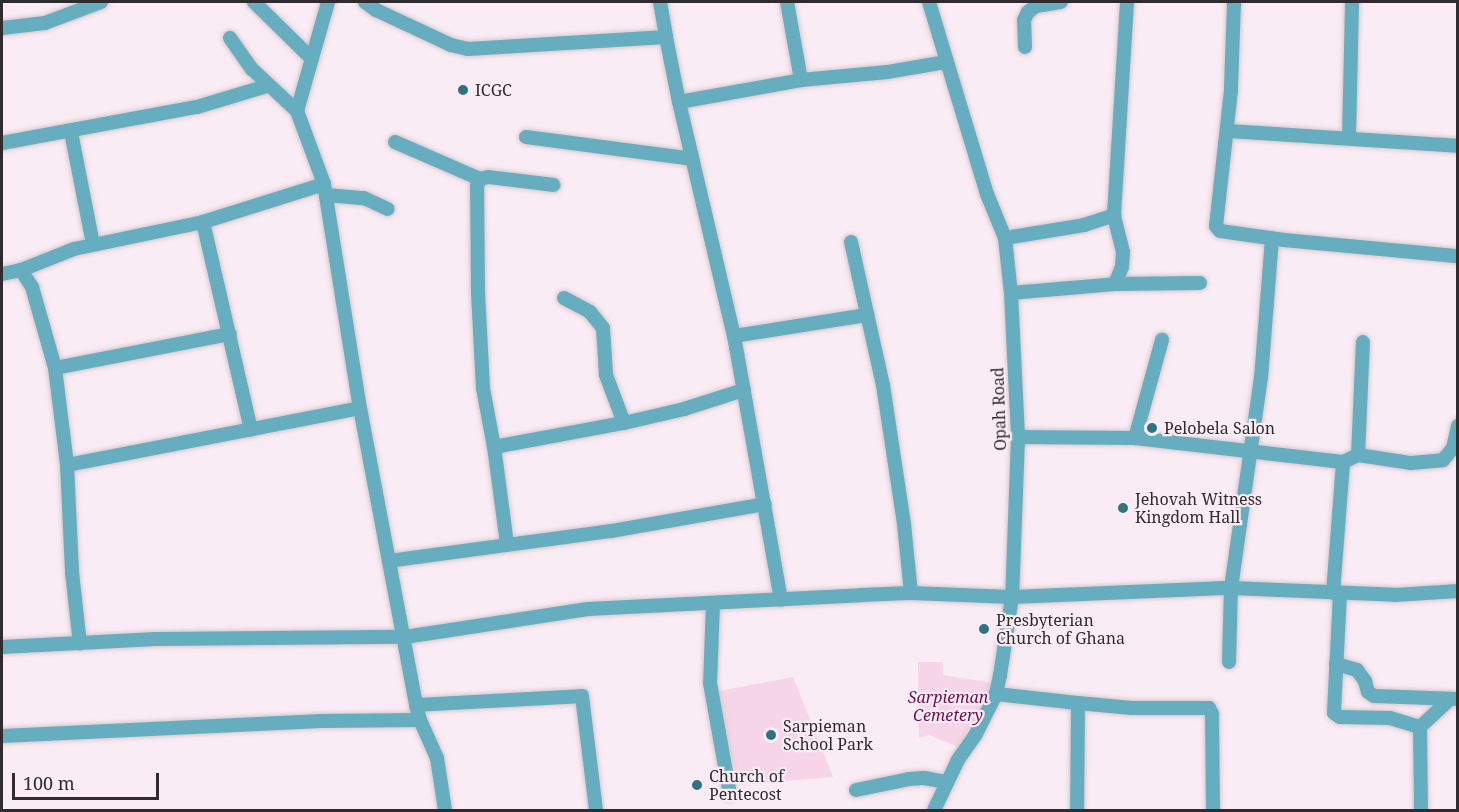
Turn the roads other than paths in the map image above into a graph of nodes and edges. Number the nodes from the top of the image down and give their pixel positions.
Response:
1 (101, 2) edge
2 (254, 2) edge
3 (328, 2) edge
4 (365, 2) edge
5 (660, 2) edge
6 (787, 2) edge
7 (929, 2) edge
8 (1061, 2) edge
9 (1127, 2) edge
10 (1234, 2) edge
11 (1352, 2) edge
12 (2, 28) edge
13 (666, 37) junction
14 (230, 39) dead end
15 (1025, 47) dead end
16 (312, 59) junction
17 (946, 62) junction
18 (801, 80) junction
19 (267, 86) junction
20 (679, 102) junction
21 (297, 111) junction
22 (1228, 131) junction
23 (71, 132) junction
24 (526, 137) dead end
25 (1349, 137) junction
26 (395, 142) dead end
27 (2, 143) edge
28 (1458, 146) edge
29 (692, 159) junction
30 (480, 179) junction
31 (555, 185) dead end
32 (325, 190) junction
33 (388, 209) dead end
34 (1114, 215) junction
35 (203, 222) junction
36 (1005, 238) junction
37 (1272, 238) junction
38 (851, 242) dead end
39 (93, 244) junction
40 (1458, 256) edge
41 (21, 270) junction
42 (2, 273) edge
43 (1200, 283) dead end
44 (1116, 284) junction
45 (1011, 293) junction
46 (564, 298) dead end
47 (867, 315) junction
48 (230, 334) junction
49 (734, 336) junction
50 (1162, 340) dead end
51 (1363, 342) dead end
52 (55, 368) junction
53 (744, 390) junction
54 (360, 408) junction
55 (624, 423) junction
56 (1458, 426) edge
57 (251, 430) junction
58 (1018, 437) junction
59 (1136, 438) junction
60 (494, 447) junction
61 (1249, 452) junction
62 (1358, 455) junction
63 (1343, 462) junction
64 (67, 465) junction
65 (765, 504) junction
66 (507, 544) junction
67 (389, 561) junction
68 (1231, 588) junction
69 (1458, 591) edge
70 (911, 593) junction
71 (1336, 593) junction
72 (1012, 597) junction
73 (781, 600) junction
74 (713, 603) junction
75 (405, 637) junction
76 (80, 644) junction
77 (2, 647) edge
78 (1229, 662) dead end
79 (1336, 664) junction
80 (1368, 692) junction
81 (996, 694) junction
82 (1454, 699) edge
83 (1078, 703) junction
84 (416, 705) junction
85 (1376, 716) junction
86 (420, 720) junction
87 (1420, 727) junction
88 (2, 736) edge
89 (946, 782) junction
90 (856, 790) dead end
91 (730, 794) dead end
92 (445, 810) edge
93 (596, 810) edge
94 (934, 810) edge
95 (1077, 810) edge
96 (1213, 810) edge
97 (1421, 810) edge

1 - 12 street
2 - 16 street
3 - 16 street
4 - 13 street
5 - 13 street
6 - 18 street
7 - 17 street, Opah Road
8 - 15 street
9 - 34 street
10 - 22 street
11 - 25 street
13 - 20 street
14 - 19 street
16 - 21 street
17 - 18 street
17 - 36 street, Opah Road
18 - 20 street
19 - 21 street
19 - 23 street
20 - 29 street
21 - 32 street
22 - 25 street
22 - 37 street
23 - 27 street
23 - 39 street
24 - 29 street
25 - 28 street
26 - 30 street
29 - 49 street
30 - 31 street
30 - 60 street
32 - 33 street
32 - 35 street
32 - 54 street
34 - 36 street
34 - 44 street
35 - 39 street
35 - 48 street
36 - 45 street, Opah Road
37 - 40 street
37 - 61 street
38 - 47 street
39 - 41 street
41 - 42 street
41 - 52 street
43 - 44 street
44 - 45 street
45 - 58 street, Opah Road
46 - 55 street
47 - 49 street
47 - 70 street
48 - 52 street
48 - 57 street
49 - 53 street
50 - 59 street
51 - 62 street
52 - 64 street
53 - 55 street
53 - 65 street
54 - 57 street
54 - 67 street
55 - 60 street
56 - 62 street
57 - 64 street
58 - 59 street
58 - 72 street, Opah Road
59 - 61 street
60 - 66 street
61 - 63 street
61 - 68 street
62 - 63 street
63 - 71 street
64 - 76 street
65 - 66 street
65 - 73 street
66 - 67 street
67 - 75 street
68 - 71 street
68 - 72 street
68 - 78 street
69 - 71 street
70 - 72 street
70 - 73 street
71 - 79 street
72 - 81 street, Opah Road
73 - 74 street
74 - 75 street
74 - 91 street
75 - 76 street
75 - 84 street
76 - 77 street
79 - 80 street
79 - 85 street
80 - 82 street
80 - 85 street
81 - 83 street
81 - 89 street, Opah Road
82 - 87 street
83 - 95 street
83 - 96 street
84 - 86 street
84 - 93 street
85 - 87 street
86 - 88 street
86 - 92 street
87 - 97 street
89 - 90 street
89 - 94 street, Opah Road

